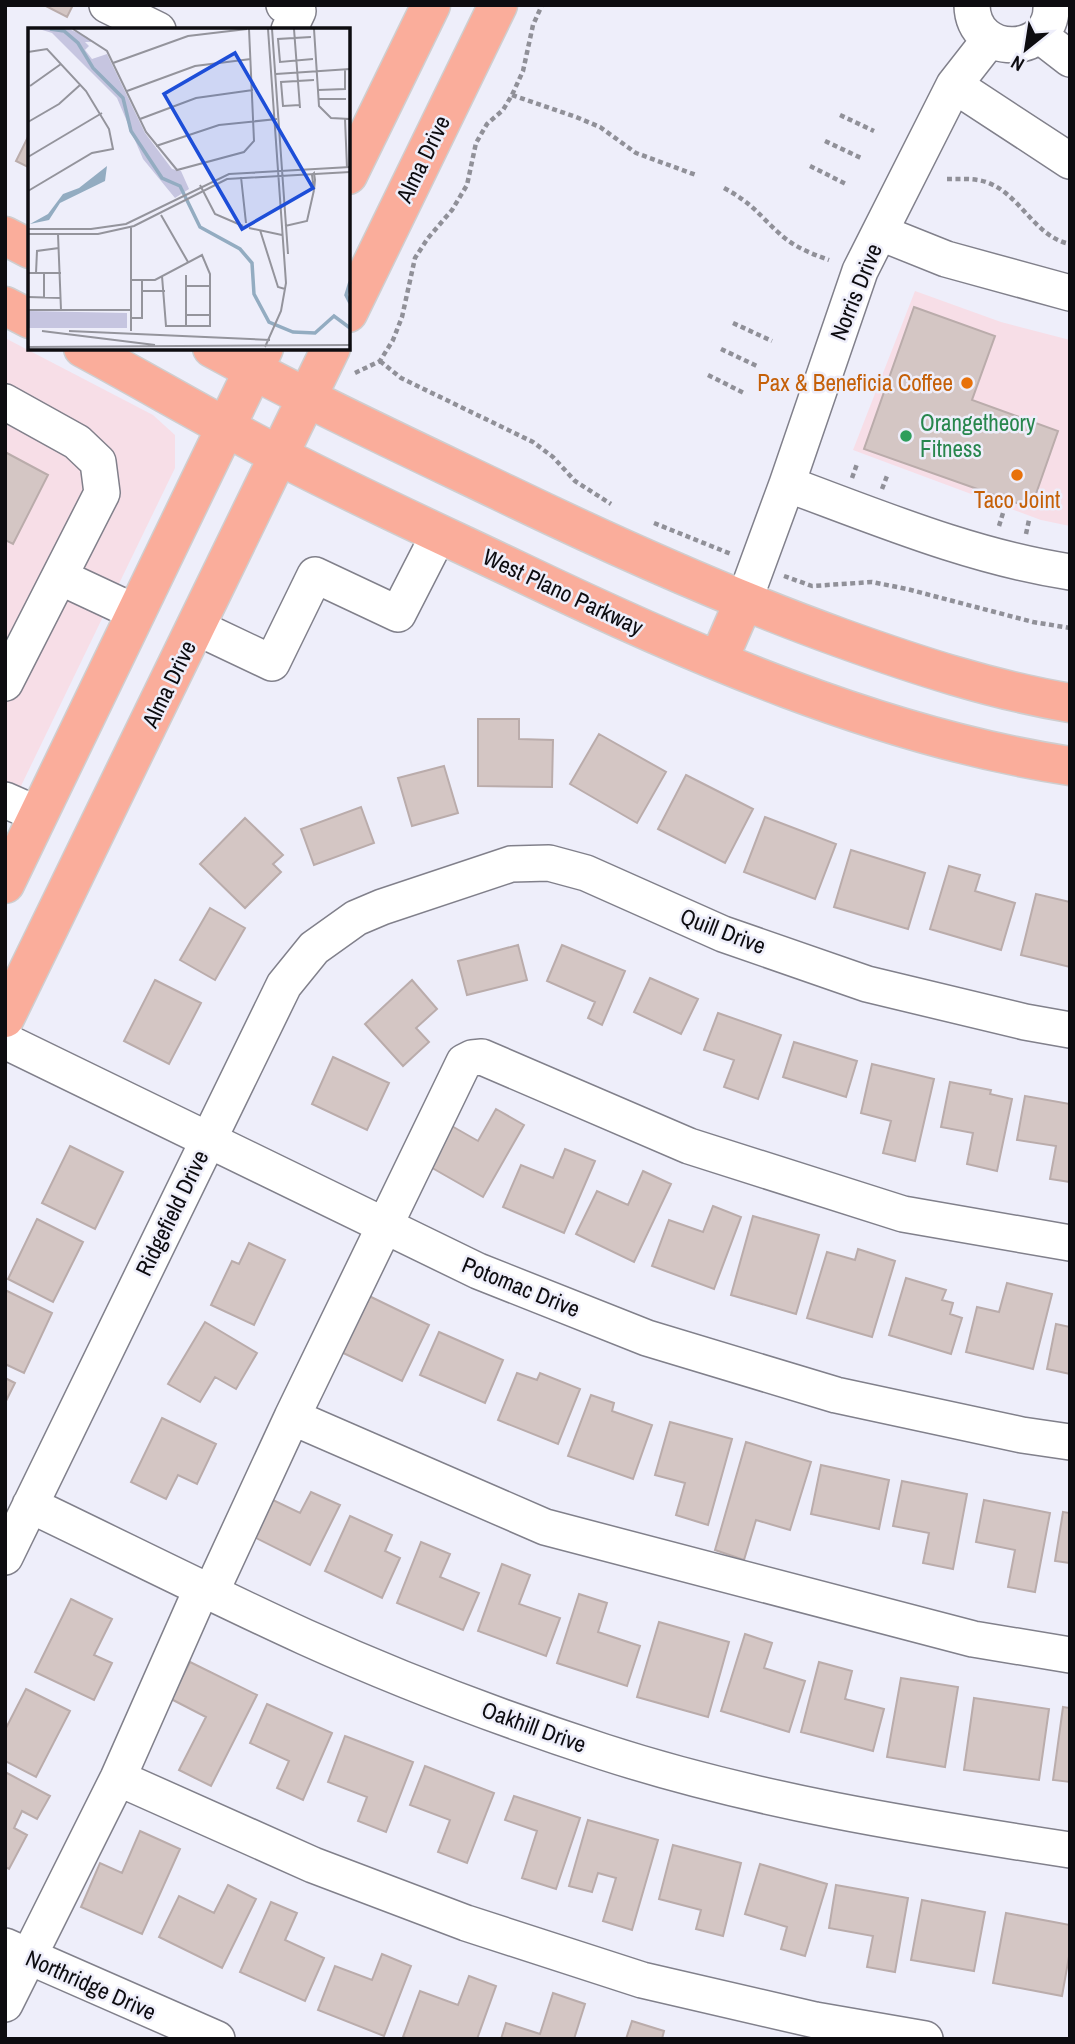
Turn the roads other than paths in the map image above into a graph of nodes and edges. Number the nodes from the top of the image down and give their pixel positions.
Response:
1 (107, 5) edge
2 (431, 5) edge
3 (498, 5) edge
4 (972, 5) edge
5 (1045, 20) edge
6 (154, 28) edge
7 (990, 40) junction
8 (1070, 59) edge
9 (954, 85) junction
10 (1070, 161) edge
11 (350, 171) edge
12 (881, 233) junction
13 (5, 236) edge
14 (28, 248) edge
15 (1070, 293) edge
16 (5, 306) edge
17 (350, 309) edge
18 (28, 318) edge
19 (87, 350) edge
20 (221, 350) edge
21 (259, 359) edge
22 (338, 363) edge
23 (307, 398) junction
24 (5, 402) edge
25 (226, 426) junction
26 (279, 456) junction
27 (787, 484) junction
28 (439, 534) junction
29 (1070, 572) edge
30 (60, 577) junction
31 (744, 601) junction
32 (136, 613) junction
33 (196, 627) junction
34 (718, 661) junction
35 (5, 683) edge
36 (1070, 703) edge
37 (1070, 766) edge
38 (22, 808) edge
39 (5, 884) edge
40 (382, 907) joint
41 (5, 1018) edge
42 (1070, 1030) edge
43 (5, 1041) edge
44 (208, 1140) junction
45 (385, 1226) junction
46 (1070, 1243) edge
47 (292, 1417) junction
48 (1070, 1443) edge
49 (30, 1505) junction
50 (5, 1557) edge
51 (207, 1590) junction
52 (1070, 1655) edge
53 (118, 1778) junction
54 (1070, 1850) edge
55 (16, 1951) edge
56 (5, 2004) edge
57 (217, 2039) edge
58 (925, 2039) edge

1 - 6 street
2 - 11 main road
3 - 17 main road, Alma Drive
4 - 7 street
5 - 7 street
5 - 8 street
7 - 9 street, Norris Drive
9 - 10 street
9 - 12 street, Norris Drive
12 - 15 street
12 - 27 street, Norris Drive
13 - 14 main road
16 - 18 main road
19 - 25 main road, West Plano Parkway
20 - 21 main road
21 - 23 main road
21 - 25 main road
22 - 23 main road, Alma Drive
23 - 26 main road, Alma Drive
23 - 31 main road
24 - 30 street
25 - 26 main road, West Plano Parkway
25 - 32 main road
26 - 28 main road, West Plano Parkway
26 - 33 main road, Alma Drive
27 - 29 street
27 - 31 street, Norris Drive
28 - 33 street
28 - 34 main road, West Plano Parkway
30 - 32 street
30 - 35 street
31 - 34 main road
31 - 36 main road
32 - 38 main road
33 - 41 main road, Alma Drive
34 - 37 main road, West Plano Parkway
38 - 39 main road
40 - 42 street, Quill Drive
40 - 44 street, Ridgefield Drive
43 - 44 street, Potomac Drive
44 - 45 street, Potomac Drive
44 - 49 street, Ridgefield Drive
45 - 46 street
45 - 47 street
45 - 48 street, Potomac Drive
47 - 51 street
47 - 52 street
49 - 50 street, Ridgefield Drive
49 - 51 street, Oakhill Drive
51 - 53 street
51 - 54 street, Oakhill Drive
53 - 55 street
53 - 58 street
55 - 56 street
55 - 57 street, Northridge Drive

